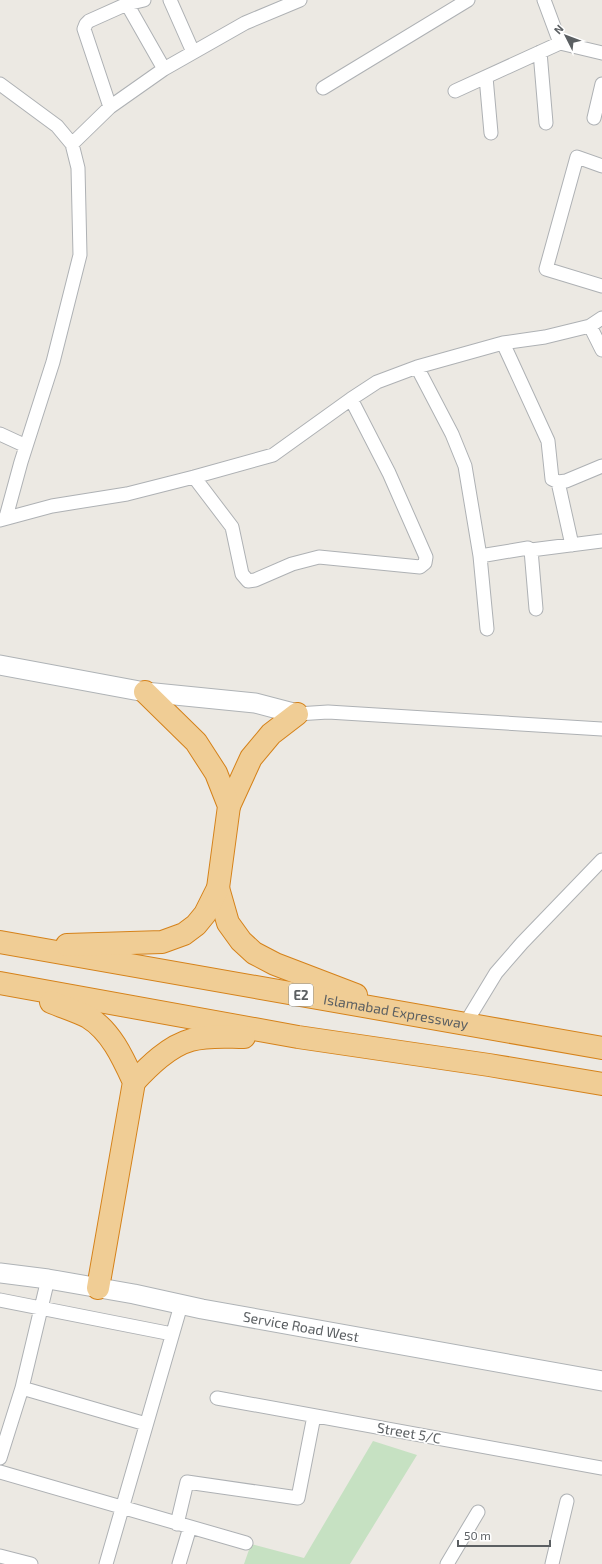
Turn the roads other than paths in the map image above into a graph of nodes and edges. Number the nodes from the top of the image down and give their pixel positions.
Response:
1 (144, 0) edge
2 (170, 0) edge
3 (300, 0) edge
4 (468, 0) edge
5 (544, 0) edge
6 (127, 4) junction
7 (560, 43) junction
8 (193, 52) junction
9 (540, 52) junction
10 (602, 53) edge
11 (164, 69) junction
12 (486, 77) junction
13 (0, 84) edge
14 (602, 84) edge
15 (323, 88) dead end
16 (455, 91) dead end
17 (110, 107) junction
18 (594, 118) dead end
19 (546, 123) dead end
20 (491, 133) dead end
21 (72, 144) junction
22 (602, 166) edge
23 (602, 286) edge
24 (602, 318) edge
25 (590, 326) junction
26 (503, 343) junction
27 (602, 350) edge
28 (417, 367) junction
29 (351, 399) junction
30 (0, 434) edge
31 (26, 446) junction
32 (602, 466) edge
33 (194, 477) junction
34 (558, 482) junction
35 (3, 518) edge
36 (602, 541) edge
37 (572, 546) junction
38 (531, 550) junction
39 (480, 556) junction
40 (536, 609) dead end
41 (487, 629) dead end
42 (0, 665) edge
43 (145, 692) junction
44 (297, 714) junction
45 (602, 729) edge
46 (229, 806) junction
47 (602, 860) edge
48 (218, 888) junction
49 (0, 942) edge
50 (24, 946) junction
51 (2, 983) edge
52 (396, 1012) junction
53 (465, 1024) junction
54 (298, 1037) junction
55 (602, 1048) edge
56 (134, 1082) junction
57 (602, 1084) edge
58 (0, 1273) edge
59 (48, 1279) junction
60 (98, 1288) junction
61 (0, 1300) edge
62 (181, 1305) junction
63 (41, 1308) junction
64 (172, 1334) junction
65 (602, 1381) edge
66 (22, 1388) junction
67 (217, 1398) dead end
68 (314, 1416) junction
69 (146, 1424) junction
70 (0, 1458) edge
71 (602, 1468) edge
72 (0, 1472) edge
73 (567, 1501) dead end
74 (122, 1508) junction
75 (478, 1512) dead end
76 (183, 1526) junction
77 (246, 1543) dead end
78 (0, 1556) edge
79 (31, 1564) edge
80 (106, 1564) edge
81 (179, 1564) edge
82 (447, 1564) edge
83 (552, 1564) edge

1 - 6 street
2 - 8 street
3 - 8 street
4 - 15 street
5 - 7 street
6 - 11 street
6 - 17 street
7 - 9 street
7 - 10 street
8 - 11 street
9 - 12 street
9 - 19 street
11 - 17 street
12 - 16 street
12 - 20 street
13 - 21 street
14 - 18 street
17 - 21 street
21 - 31 street
22 - 23 street
24 - 25 street
25 - 26 street
25 - 27 street
26 - 28 street
26 - 34 street
28 - 29 street
28 - 39 street
29 - 33 street
29 - 33 street
30 - 31 street
31 - 35 street
32 - 34 street
33 - 35 street
34 - 37 street
36 - 37 street
37 - 38 street
38 - 39 street
38 - 40 street
39 - 41 street
42 - 43 street
43 - 44 street
43 - 46 highway
44 - 45 street
44 - 46 highway
46 - 48 highway
47 - 53 street
48 - 50 highway
48 - 52 highway
49 - 50 highway, Islamabad Expressway / E2
50 - 52 highway, Islamabad Expressway / E2
51 - 54 highway
51 - 56 highway
52 - 53 highway, Islamabad Expressway / E2
53 - 55 highway, Islamabad Expressway / E2
54 - 56 highway
54 - 57 highway
56 - 60 highway
58 - 59 street, Service Road West
59 - 60 street, Service Road West
59 - 63 street
60 - 62 street, Service Road West
61 - 63 street
62 - 64 street
62 - 65 street, Service Road West
63 - 64 street
63 - 66 street
64 - 69 street
66 - 69 street
66 - 70 street
67 - 68 street, Street 5/C
68 - 71 street, Street 5/C
68 - 76 street
69 - 74 street
72 - 74 street
73 - 83 street
74 - 76 street
74 - 80 street
75 - 82 street
76 - 77 street
76 - 81 street
78 - 79 street

